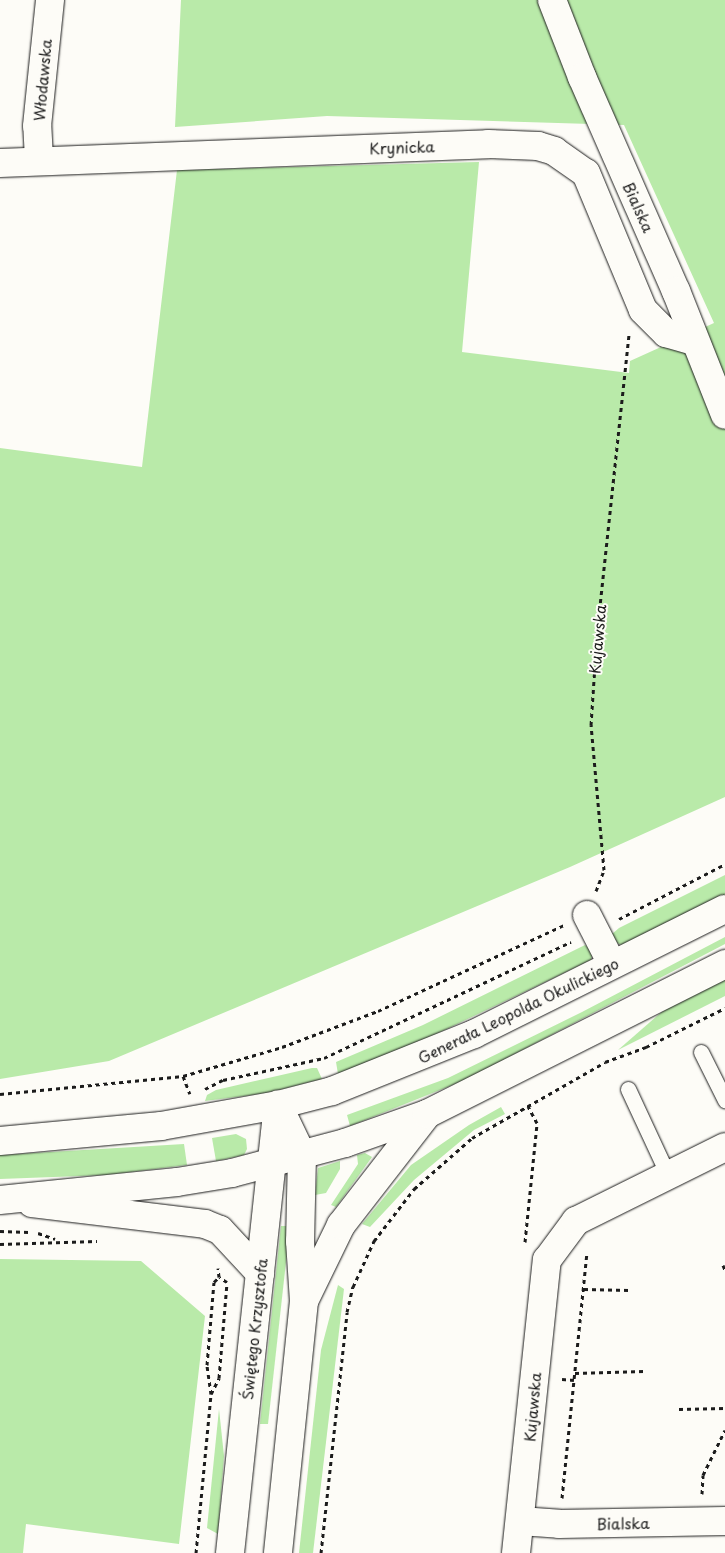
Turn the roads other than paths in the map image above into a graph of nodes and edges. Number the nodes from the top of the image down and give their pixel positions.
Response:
1 (50, 0) edge
2 (552, 0) edge
3 (39, 159) junction
4 (0, 163) edge
5 (694, 342) junction
6 (725, 415) edge
7 (725, 909) edge
8 (584, 926) road end
9 (612, 964) junction
10 (725, 964) edge
11 (701, 1052) dead end
12 (628, 1089) dead end
13 (725, 1100) edge
14 (278, 1105) junction
15 (426, 1114) junction
16 (0, 1141) edge
17 (725, 1147) edge
18 (302, 1155) junction
19 (271, 1163) junction
20 (668, 1175) junction
21 (4, 1200) edge
22 (260, 1273) junction
23 (304, 1301) junction
24 (520, 1521) junction
25 (714, 1522) edge
26 (230, 1553) edge
27 (278, 1553) edge
28 (516, 1553) edge

1 - 3 main road, Włodawska
2 - 5 main road, Bialska
3 - 4 main road, Krynicka
3 - 5 main road, Krynicka
5 - 6 main road, Bialska
7 - 9 main road, Generała Leopolda Okulickiego
8 - 9 main road
9 - 14 main road, Generała Leopolda Okulickiego
10 - 15 main road
11 - 13 lane
12 - 20 lane
14 - 16 main road, Generała Leopolda Okulickiego
14 - 18 main road
14 - 19 main road, Świętego Krzysztofa
15 - 18 main road
15 - 23 main road
17 - 20 main road
18 - 19 main road
18 - 23 main road
19 - 21 main road
19 - 22 main road, Świętego Krzysztofa
20 - 24 main road, Kujawska
21 - 22 main road
22 - 26 main road, Świętego Krzysztofa
23 - 27 main road
24 - 25 main road, Bialska
24 - 28 main road, Kujawska

